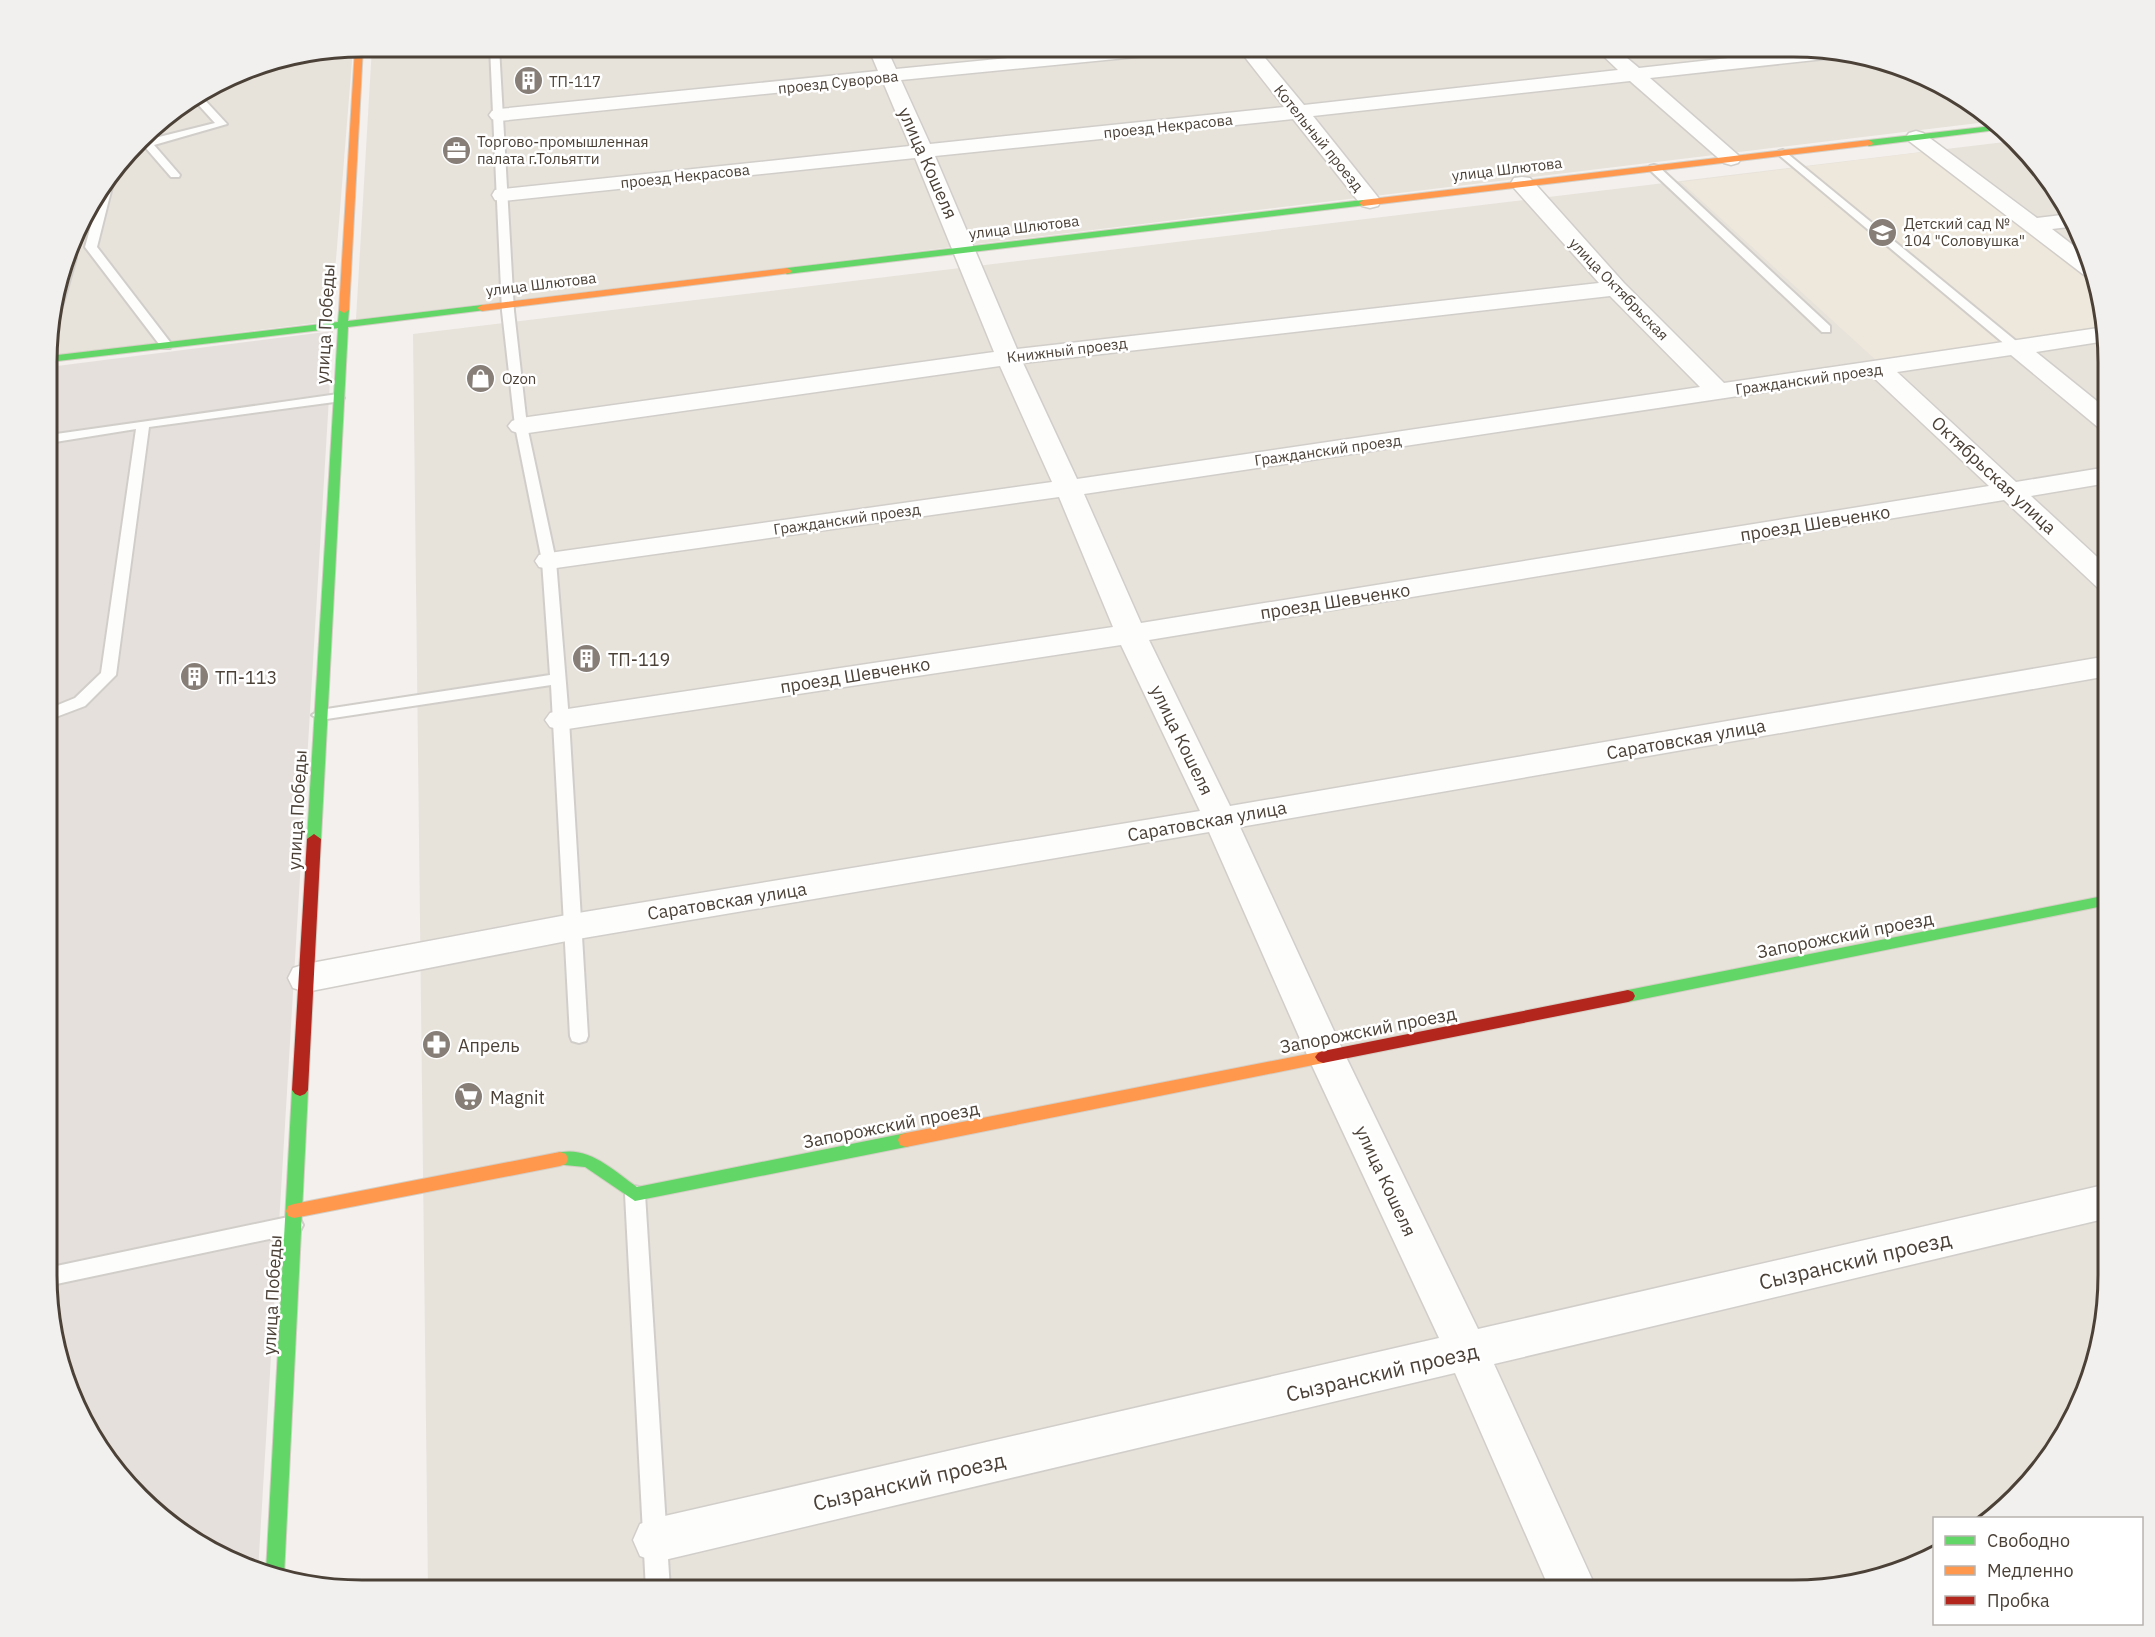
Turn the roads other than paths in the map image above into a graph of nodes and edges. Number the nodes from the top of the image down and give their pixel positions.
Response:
1 (358, 57) edge
2 (495, 57) edge
3 (881, 57) edge
4 (1045, 57) edge
5 (1254, 57) edge
6 (1614, 57) edge
7 (1789, 57) edge
8 (1634, 74) junction
9 (890, 77) junction
10 (201, 102) edge
11 (1298, 112) junction
12 (498, 115) junction
13 (1989, 129) edge
14 (1916, 137) junction
15 (151, 142) edge
16 (145, 147) edge
17 (923, 151) junction
18 (1783, 153) junction
19 (1731, 159) junction
20 (1654, 168) junction
21 (175, 175) dead end
22 (1522, 183) junction
23 (502, 195) junction
24 (105, 197) edge
25 (1370, 201) junction
26 (2064, 221) edge
27 (2033, 225) junction
28 (966, 251) junction
29 (2081, 262) edge
30 (1616, 288) junction
31 (508, 305) junction
32 (343, 324) junction
33 (1826, 329) dead end
34 (2096, 336) edge
35 (166, 345) junction
36 (2017, 348) junction
37 (1008, 357) junction
38 (57, 358) edge
39 (1879, 369) junction
40 (1719, 392) junction
41 (338, 398) junction
42 (2098, 415) edge
43 (143, 424) junction
44 (521, 426) junction
45 (57, 439) edge
46 (2098, 477) edge
47 (1068, 488) junction
48 (2011, 491) junction
49 (549, 561) junction
50 (2098, 573) edge
51 (1131, 634) junction
52 (2098, 668) edge
53 (558, 679) junction
54 (57, 711) edge
55 (320, 715) junction
56 (561, 720) junction
57 (1220, 819) junction
58 (2098, 902) edge
59 (572, 927) junction
60 (306, 978) junction
61 (579, 1036) dead end
62 (1326, 1057) junction
63 (635, 1194) junction
64 (2098, 1203) edge
65 (294, 1218) junction
66 (57, 1276) edge
67 (1467, 1352) junction
68 (656, 1540) junction
69 (275, 1568) edge
70 (658, 1580) edge
71 (1570, 1580) edge

1 - 32 main road, улица Победы
2 - 12 lane
3 - 9 street, улица Кошеля
4 - 9 street, проезд Суворова
5 - 11 street, Котельный проезд
6 - 8 street
7 - 8 street, проезд Некрасова
8 - 11 street, проезд Некрасова
8 - 19 street
9 - 12 street, проезд Суворова
9 - 17 street, улица Кошеля
10 - 15 lane
11 - 17 street, проезд Некрасова
11 - 25 street, Котельный проезд
12 - 23 lane
13 - 14 main road, улица Шлютова
14 - 18 main road, улица Шлютова
14 - 27 street
16 - 21 lane
17 - 23 street, проезд Некрасова
17 - 28 street, улица Кошеля
18 - 19 main road, улица Шлютова
18 - 36 lane
19 - 20 main road, улица Шлютова
20 - 22 main road, улица Шлютова
20 - 33 lane
22 - 25 main road, улица Шлютова
22 - 30 street, улица Октябрьская
23 - 31 lane
24 - 35 lane
25 - 28 main road, улица Шлютова
26 - 27 street
27 - 29 street
28 - 31 main road, улица Шлютова
28 - 37 street, улица Кошеля
30 - 37 street, Книжный проезд
30 - 40 street, улица Октябрьская
31 - 32 main road, улица Шлютова
31 - 44 lane
32 - 35 main road, улица Шлютова
32 - 41 main road, улица Победы
34 - 36 street, Гражданский проезд
35 - 38 main road, улица Шлютова
36 - 39 street, Гражданский проезд
36 - 42 street
37 - 44 street, Книжный проезд
37 - 47 street, улица Кошеля
39 - 40 street, Гражданский проезд
39 - 48 street, Октябрьская улица
40 - 47 street, Гражданский проезд
41 - 43 lane
41 - 55 main road, улица Победы
43 - 45 lane
43 - 54 lane
44 - 49 lane
46 - 48 street, проезд Шевченко
47 - 49 street, Гражданский проезд
47 - 51 street, улица Кошеля
48 - 50 street, Октябрьская улица
48 - 51 street, проезд Шевченко
49 - 53 lane
51 - 56 street, проезд Шевченко
51 - 57 street, улица Кошеля
52 - 57 street, Саратовская улица
53 - 55 lane
53 - 56 lane
55 - 60 main road, улица Победы
56 - 59 lane
57 - 59 street, Саратовская улица
57 - 62 street, улица Кошеля
58 - 62 main road, Запорожский проезд
59 - 60 street, Саратовская улица
59 - 61 lane
60 - 65 main road, улица Победы
62 - 63 main road, Запорожский проезд
62 - 67 street, улица Кошеля
63 - 65 main road
63 - 68 lane
64 - 67 street, Сызранский проезд
65 - 66 lane
65 - 69 main road, улица Победы
67 - 68 street, Сызранский проезд
67 - 71 street, улица Кошеля
68 - 70 lane

